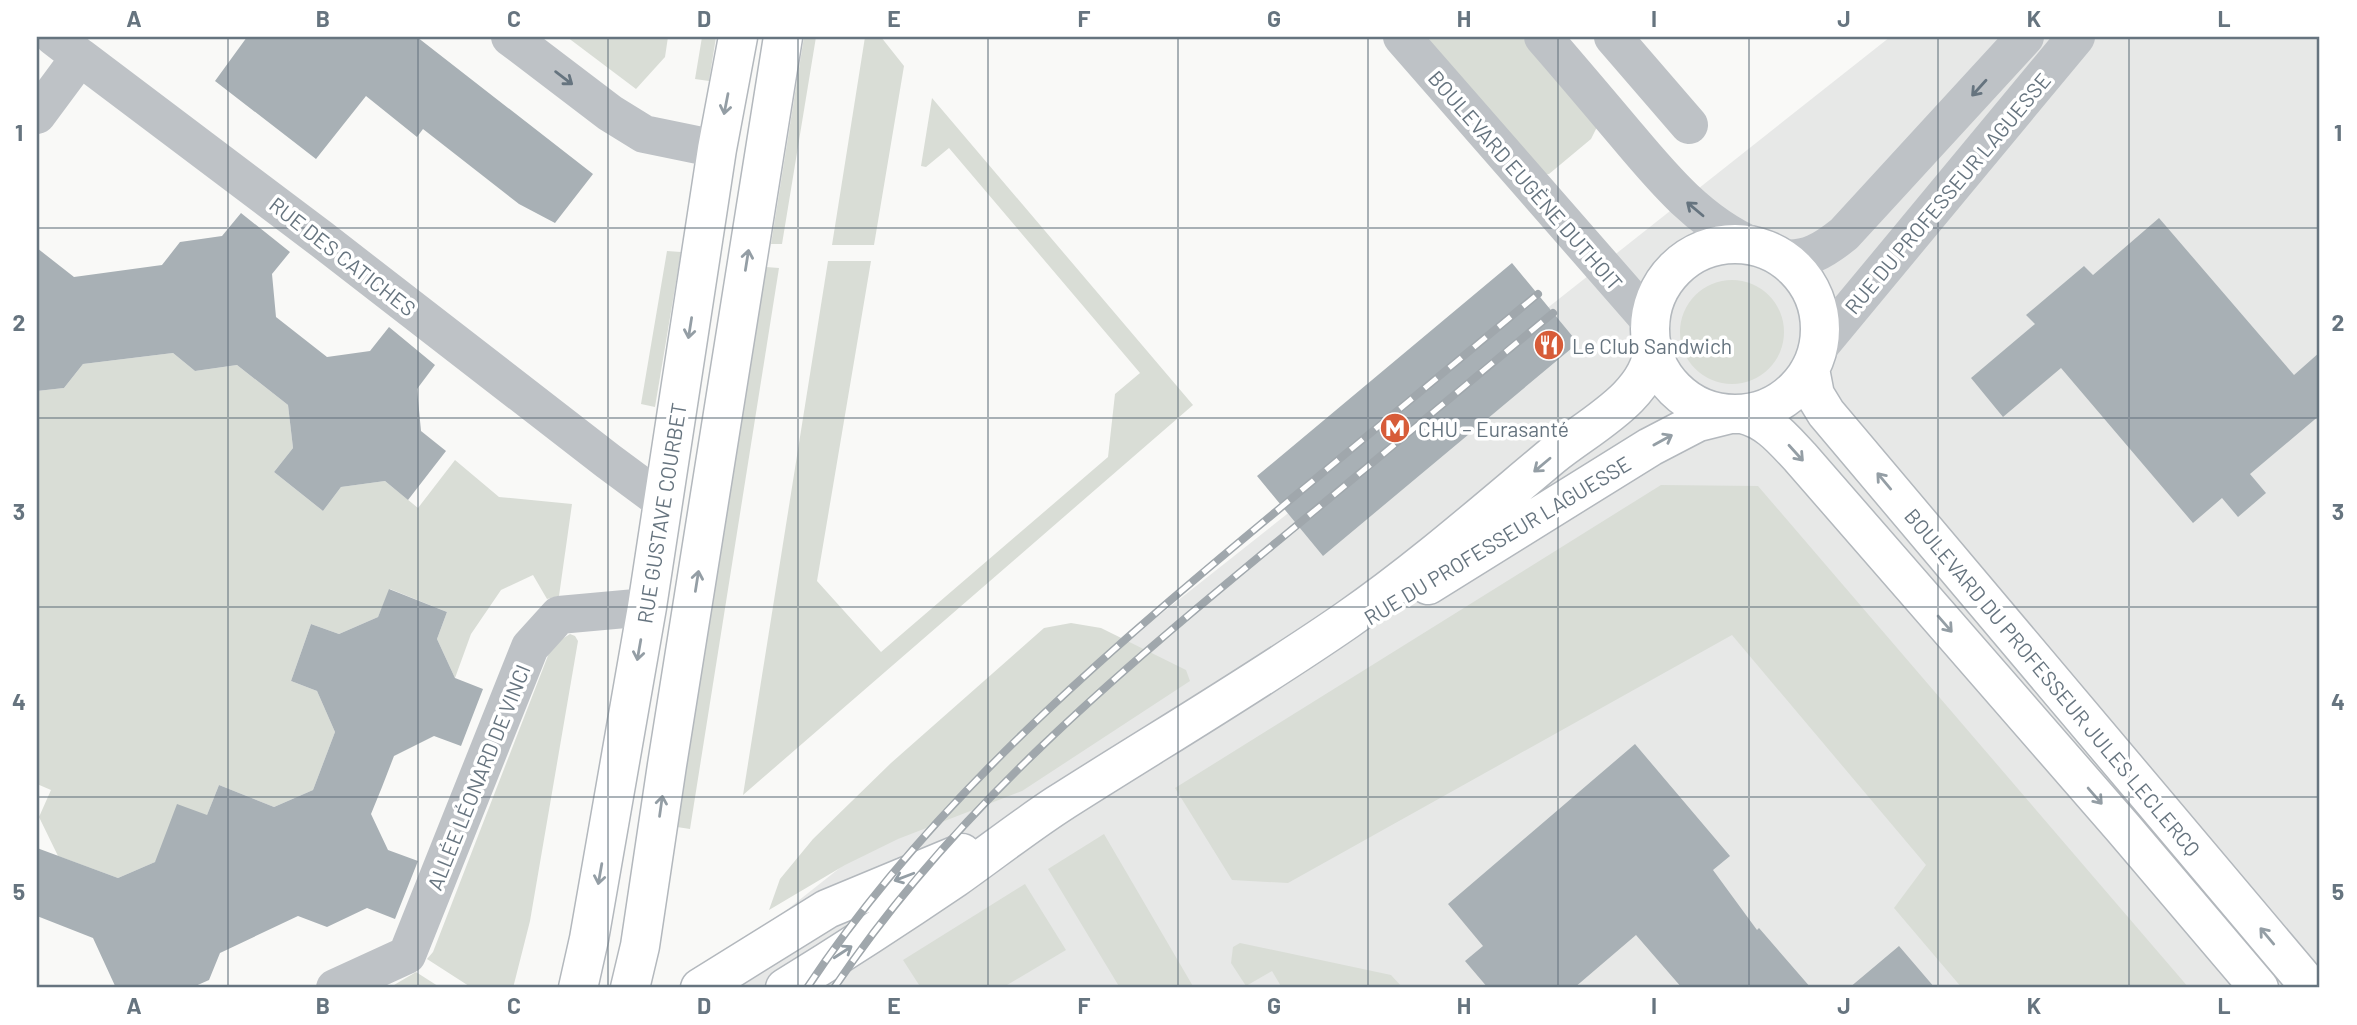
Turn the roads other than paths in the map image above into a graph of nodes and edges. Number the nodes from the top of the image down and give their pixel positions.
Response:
1 (510, 37) edge
2 (738, 37) edge
3 (783, 37) edge
4 (1402, 37) edge
5 (1543, 37) edge
6 (1613, 37) edge
7 (2025, 37) edge
8 (2076, 37) edge
9 (67, 47) edge
10 (37, 115) edge
11 (1689, 125) dead end
12 (717, 149) junction
13 (1767, 252) junction
14 (1652, 335) junction
15 (1814, 359) junction
16 (1736, 414) junction
17 (662, 501) junction
18 (647, 607) junction
19 (1267, 674) junction
20 (1054, 807) junction
21 (335, 988) edge
22 (579, 988) edge
23 (630, 988) edge
24 (699, 988) edge
25 (785, 988) edge
26 (2259, 988) edge
27 (2311, 988) edge

1 -> 12 street
2 -> 12 street, RUE GUSTAVE COURBET
23 -> 3 street
4 - 14 street, BOULEVARD EUGÈNE DUTHOIT
13 -> 5 street
6 - 11 street
7 -> 13 street, RUE DU PROFESSEUR LAGUESSE
8 - 15 street, RUE DU PROFESSEUR LAGUESSE
9 - 10 street, RUE DES CATICHES
9 - 17 street, RUE DES CATICHES
12 -> 17 street, RUE GUSTAVE COURBET
13 - 14 street
13 - 15 street
14 - 16 street
14 -> 19 street, RUE DU PROFESSEUR LAGUESSE
15 - 16 street
27 -> 15 street, BOULEVARD DU PROFESSEUR JULES LECLERCQ
19 -> 16 street, RUE DU PROFESSEUR LAGUESSE
16 -> 26 street, BOULEVARD DU PROFESSEUR JULES LECLERCQ
17 - 18 street, RUE GUSTAVE COURBET
18 - 21 street, ALLÉE LÉONARD DE VINCI
18 -> 22 street, RUE GUSTAVE COURBET
19 - 20 street, RUE DU PROFESSEUR LAGUESSE
20 -> 24 street, RUE DU PROFESSEUR LAGUESSE
25 -> 20 street, RUE DU PROFESSEUR LAGUESSE

